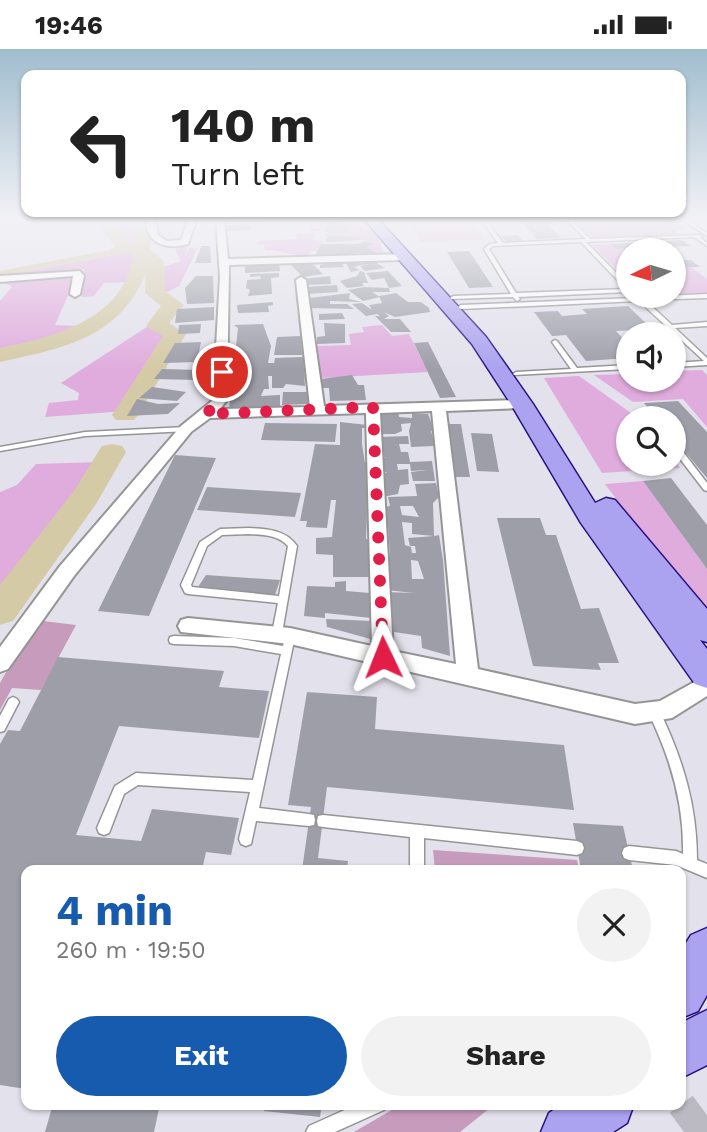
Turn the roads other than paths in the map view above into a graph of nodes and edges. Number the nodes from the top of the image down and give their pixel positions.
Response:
1 (224, 269) edge
2 (413, 269) edge
3 (426, 269) edge
4 (497, 269) edge
5 (3, 275) edge
6 (301, 280) dead end
7 (616, 290) edge
8 (75, 294) dead end
9 (515, 295) junction
10 (686, 296) edge
11 (707, 296) edge
12 (616, 298) edge
13 (457, 302) junction
14 (521, 304) junction
15 (650, 308) edge
16 (665, 322) edge
17 (707, 324) edge
18 (686, 326) edge
19 (555, 342) dead end
20 (686, 342) edge
21 (707, 362) edge
22 (686, 364) edge
23 (616, 368) edge
24 (575, 370) junction
25 (516, 374) junction
26 (522, 404) junction
27 (438, 406) junction
28 (373, 407) junction
29 (317, 409) junction
30 (206, 414) junction
31 (186, 429) junction
32 (0, 449) edge
33 (686, 461) edge
34 (707, 488) edge
35 (283, 600) junction
36 (707, 631) edge
37 (181, 633) dead end
38 (285, 640) junction
39 (383, 657) junction
40 (0, 663) edge
41 (707, 674) edge
42 (468, 677) junction
43 (707, 684) edge
44 (13, 702) dead end
45 (655, 714) junction
46 (0, 727) edge
47 (258, 786) junction
48 (252, 814) junction
49 (104, 828) dead end
50 (417, 831) junction
51 (246, 839) dead end
52 (578, 848) dead end
53 (629, 853) dead end
54 (690, 863) junction
55 (416, 865) edge
56 (707, 871) edge
57 (707, 951) edge
58 (686, 986) edge
59 (707, 1035) edge
60 (686, 1050) edge
61 (364, 1110) edge
62 (599, 1110) edge
63 (315, 1132) edge
64 (568, 1132) edge

1 - 30 street
2 - 26 main road
3 - 13 main road
4 - 9 lane
5 - 8 street
6 - 29 street
7 - 9 lane
9 - 13 lane
9 - 14 lane
10 - 11 lane
12 - 14 lane
13 - 14 lane
13 - 25 main road
15 - 16 lane
17 - 18 lane
19 - 24 lane
20 - 21 lane
21 - 22 lane
23 - 24 lane
24 - 25 lane
25 - 36 main road
26 - 27 street
26 - 41 main road
27 - 28 street
27 - 42 street
28 - 29 street
28 - 39 street
29 - 30 street
30 - 31 street
31 - 32 lane
31 - 40 street
33 - 34 lane
35 - 35 lane
35 - 38 lane
37 - 38 street
38 - 39 street
38 - 47 lane
39 - 42 street
42 - 45 street
43 - 45 street
44 - 46 lane
45 - 54 lane
47 - 48 lane
47 - 49 lane
48 - 50 lane
48 - 51 lane
50 - 52 lane
50 - 55 lane
53 - 54 lane
54 - 56 lane
57 - 58 main road
59 - 60 main road
61 - 63 lane
62 - 64 main road

